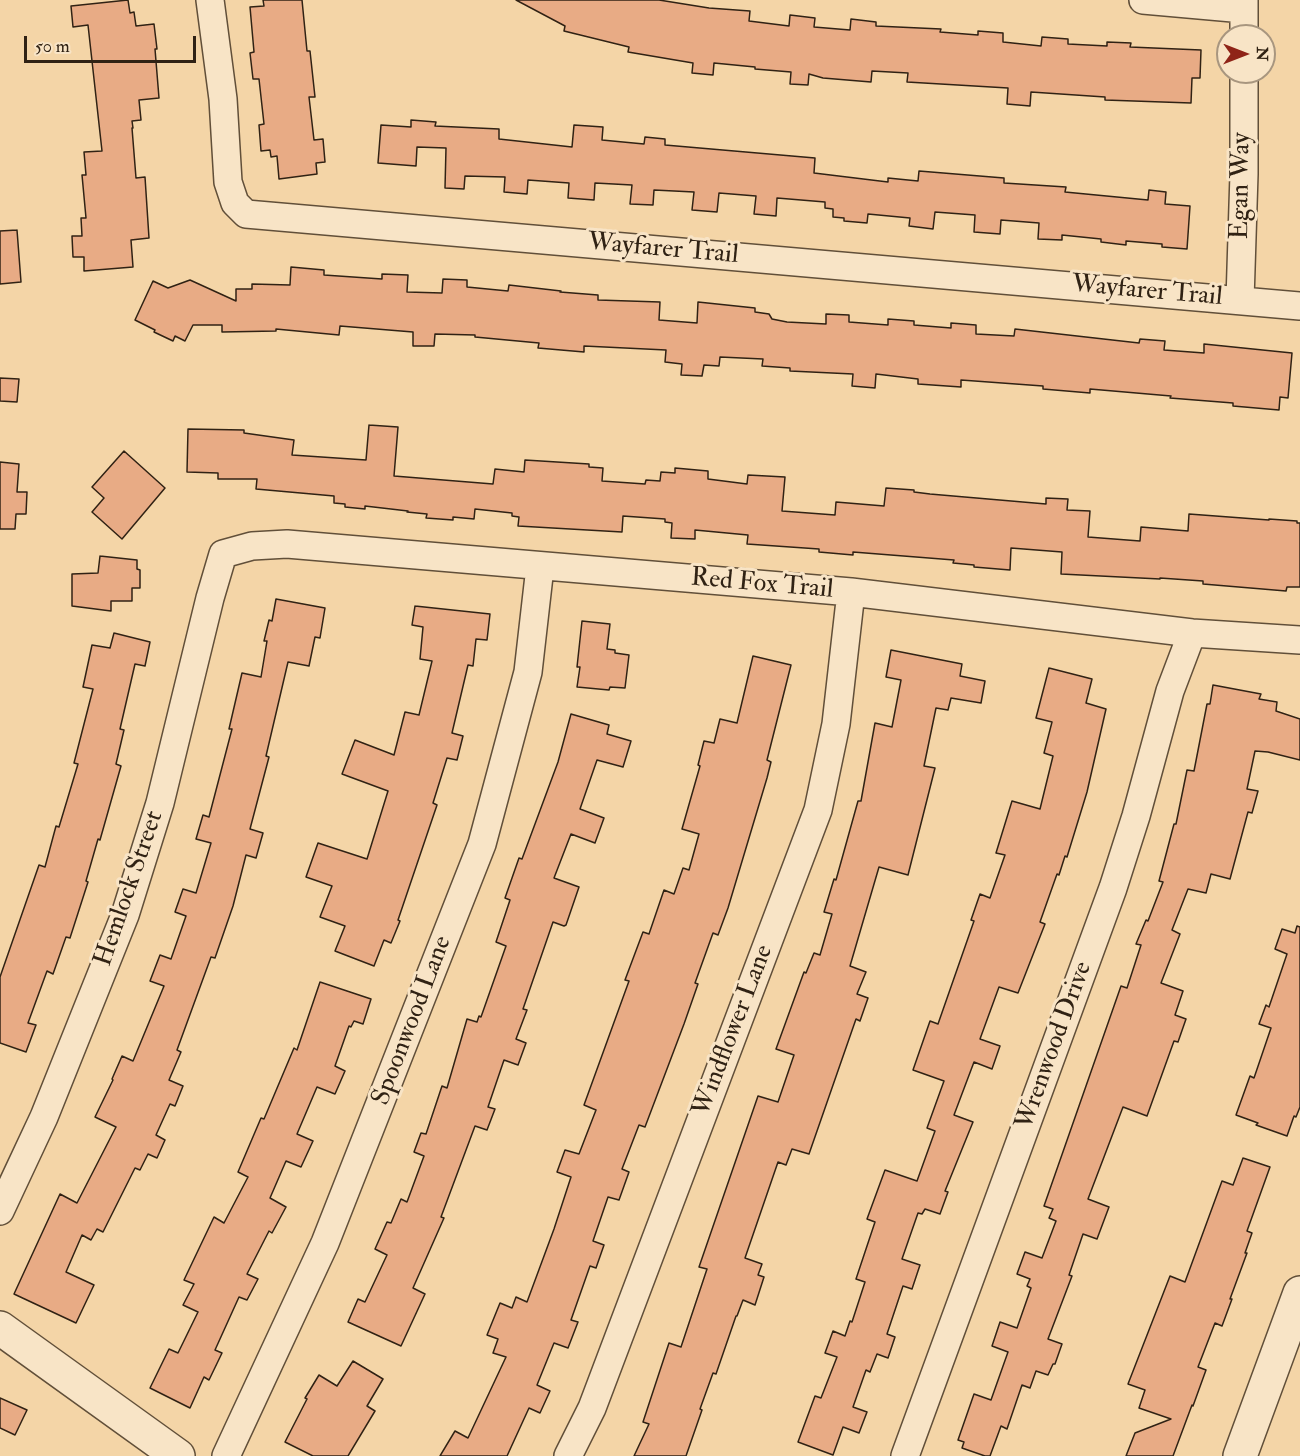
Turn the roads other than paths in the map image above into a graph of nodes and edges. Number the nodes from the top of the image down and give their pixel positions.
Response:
1 (210, 0) edge
2 (1143, 0) edge
3 (1244, 4) edge
4 (1244, 24) edge
5 (1244, 84) edge
6 (1239, 300) junction
7 (1300, 306) edge
8 (223, 554) joint
9 (540, 567) junction
10 (851, 592) junction
11 (1192, 633) junction
12 (1300, 640) edge
13 (0, 1211) edge
14 (1300, 1293) edge
15 (0, 1328) edge
16 (178, 1456) edge
17 (226, 1456) edge
18 (568, 1456) edge
19 (905, 1456) edge
20 (1240, 1456) edge

1 - 6 street, Wayfarer Trail
2 - 3 street
3 - 4 street
5 - 6 street, Egan Way
6 - 7 street, Wayfarer Trail
8 - 9 street, Red Fox Trail
8 - 13 street, Hemlock Street
9 - 10 street, Red Fox Trail
9 - 17 street, Spoonwood Lane
10 - 11 street, Red Fox Trail
10 - 18 street, Windflower Lane
11 - 12 street, Red Fox Trail
11 - 19 street, Wrenwood Drive
14 - 20 street
15 - 16 street

